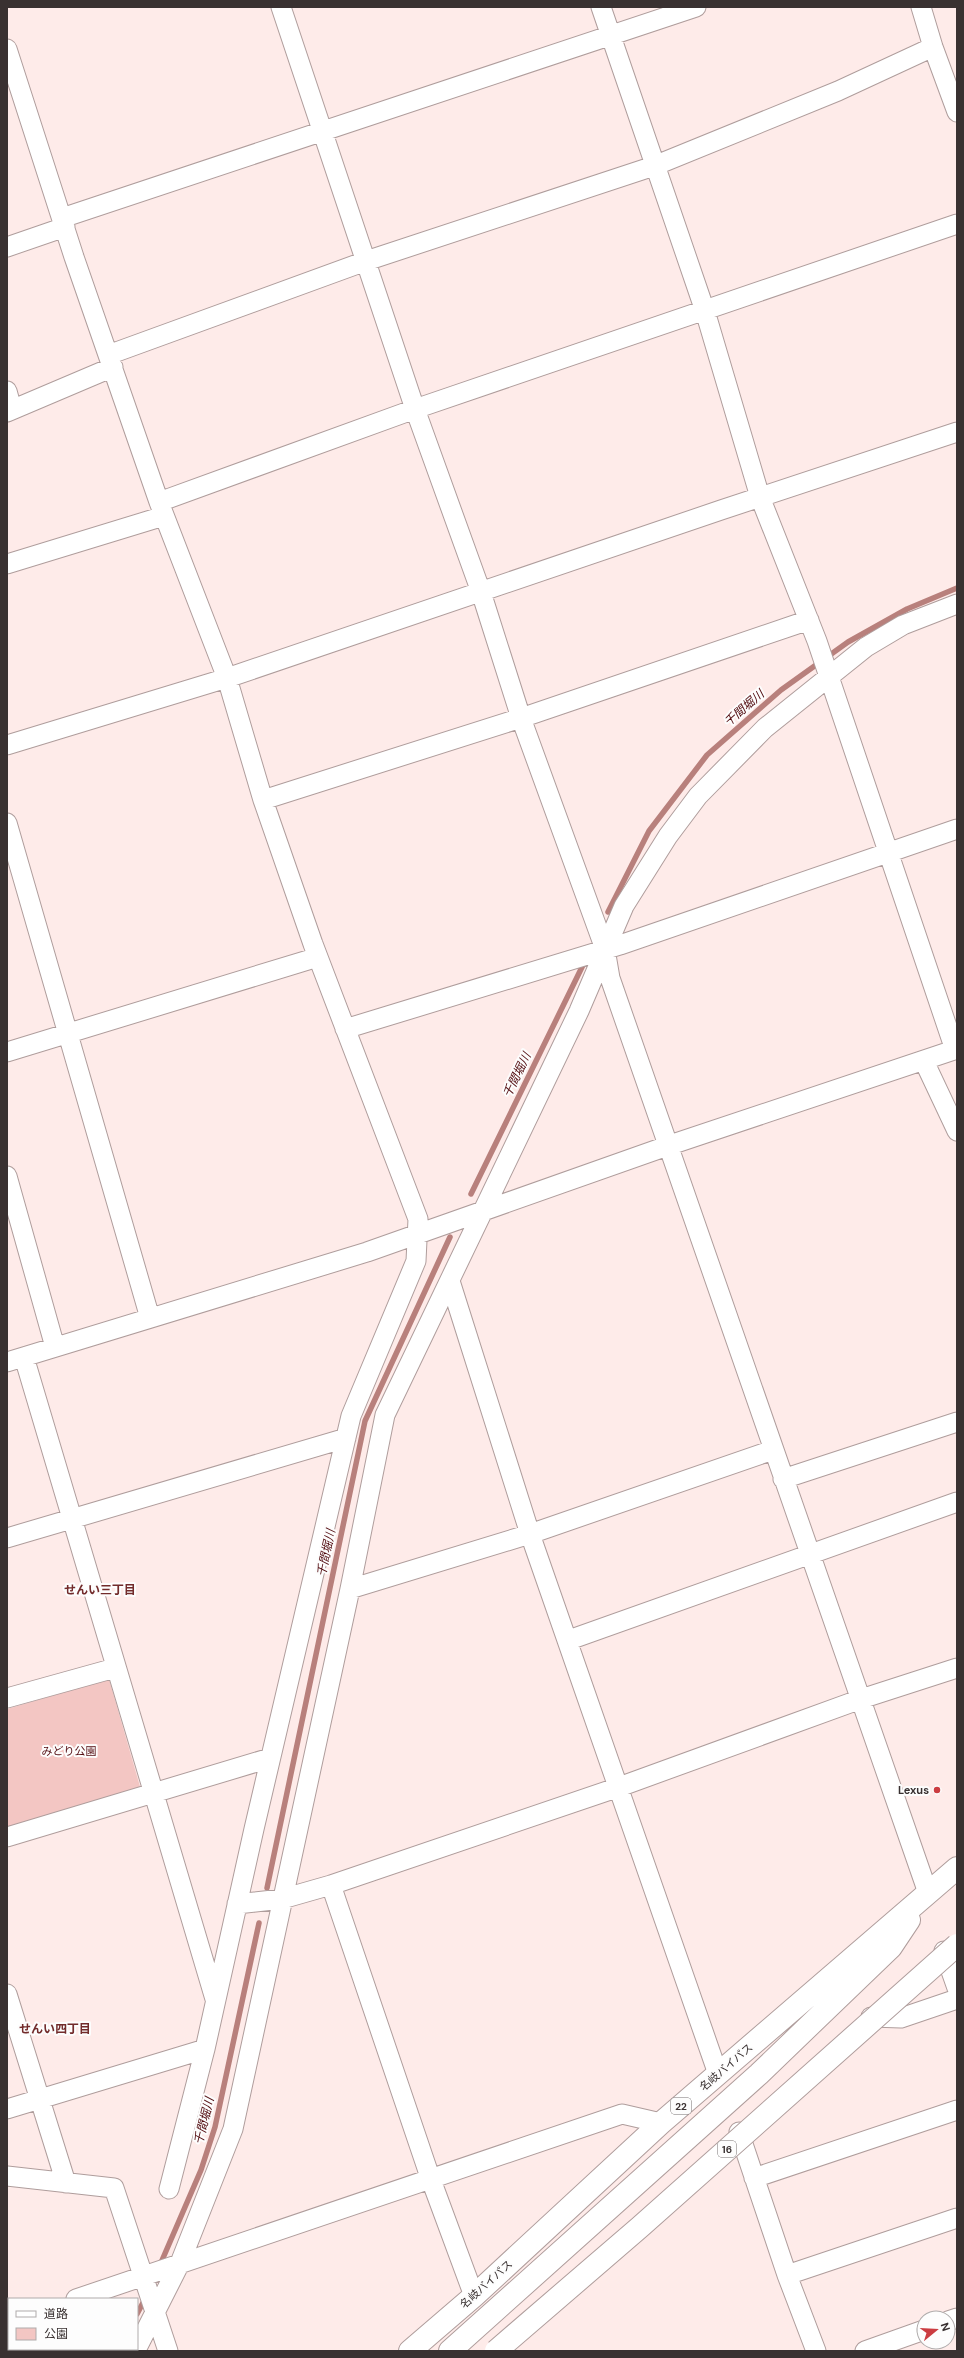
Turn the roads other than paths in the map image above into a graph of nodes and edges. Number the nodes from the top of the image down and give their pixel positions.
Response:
1 (281, 7) edge
2 (601, 7) edge
3 (696, 7) edge
4 (921, 7) edge
5 (611, 36) junction
6 (933, 47) junction
7 (7, 50) edge
8 (957, 112) edge
9 (323, 131) junction
10 (654, 166) junction
11 (63, 223) junction
12 (957, 224) edge
13 (7, 247) edge
14 (366, 261) junction
15 (705, 311) junction
16 (111, 361) junction
17 (7, 391) edge
18 (415, 409) junction
19 (10, 410) edge
20 (957, 432) edge
21 (760, 497) junction
22 (162, 509) junction
23 (7, 564) edge
24 (481, 592) junction
25 (957, 604) edge
26 (809, 620) junction
27 (828, 672) junction
28 (226, 678) junction
29 (521, 718) junction
30 (7, 745) edge
31 (263, 800) junction
32 (7, 823) edge
33 (957, 829) edge
34 (889, 854) junction
35 (605, 949) junction
36 (318, 957) junction
37 (345, 1029) junction
38 (68, 1033) junction
39 (956, 1049) edge
40 (7, 1052) edge
41 (924, 1061) junction
42 (957, 1131) edge
43 (670, 1146) junction
44 (7, 1176) edge
45 (483, 1210) junction
46 (417, 1234) junction
47 (450, 1281) junction
48 (150, 1318) junction
49 (54, 1347) junction
50 (15, 1359) edge
51 (957, 1422) edge
52 (346, 1438) junction
53 (773, 1450) junction
54 (783, 1479) junction
55 (957, 1502) edge
56 (71, 1519) junction
57 (530, 1534) junction
58 (7, 1538) edge
59 (809, 1553) junction
60 (350, 1589) junction
61 (569, 1640) junction
62 (115, 1668) junction
63 (957, 1668) edge
64 (7, 1698) edge
65 (861, 1700) junction
66 (270, 1758) junction
67 (619, 1787) junction
68 (153, 1794) junction
69 (7, 1837) edge
70 (957, 1868) edge
71 (330, 1885) junction
72 (928, 1894) junction
73 (282, 1899) junction
74 (237, 1904) junction
75 (953, 1945) edge
76 (957, 1988) edge
77 (7, 1994) edge
78 (957, 1999) edge
79 (216, 2002) junction
80 (871, 2017) junction
81 (206, 2048) junction
82 (718, 2074) junction
83 (40, 2099) junction
84 (7, 2109) edge
85 (957, 2110) edge
86 (661, 2123) junction
87 (739, 2132) junction
88 (7, 2176) edge
89 (430, 2177) junction
90 (754, 2178) junction
91 (66, 2183) junction
92 (169, 2189) dead end
93 (957, 2218) edge
94 (175, 2265) junction
95 (787, 2275) junction
96 (145, 2276) junction
97 (474, 2296) junction
98 (79, 2298) edge
99 (154, 2311) junction
100 (916, 2333) edge
101 (138, 2345) edge
102 (491, 2350) edge
103 (168, 2351) edge
104 (410, 2351) edge
105 (450, 2351) edge
106 (816, 2351) edge
107 (865, 2351) edge

1 - 9 street
2 - 5 street
3 - 5 street
4 - 6 street
5 - 9 street
5 - 10 street
6 - 8 street
6 - 10 street
7 - 11 street
9 - 11 street
9 - 14 street
10 - 14 street
10 - 15 street
11 - 13 street
11 - 16 street
12 - 15 street
14 - 16 street
14 - 18 street
15 - 18 street
15 - 21 street
16 - 19 street
16 - 22 street
17 - 19 street
18 - 22 street
18 - 24 street
20 - 21 street
21 - 24 street
21 - 26 street
22 - 23 street
22 - 28 street
24 - 28 street
24 - 29 street
25 - 27 street
26 - 27 street
26 - 29 street
27 - 34 street
27 - 35 street
28 - 30 street
28 - 31 street
29 - 31 street
29 - 35 street
31 - 36 street
32 - 38 street
33 - 34 street
34 - 35 street
34 - 39 street
35 - 37 street
35 - 43 street
35 - 45 street
36 - 37 street
36 - 38 street
37 - 46 street
38 - 40 street
38 - 48 street
39 - 41 street
41 - 42 street
41 - 43 street
43 - 45 street
43 - 53 street
44 - 49 street
45 - 46 street
45 - 47 street
46 - 48 street
46 - 52 street
47 - 57 street
47 - 60 street
48 - 49 street
49 - 50 street
50 - 56 street
51 - 54 street
52 - 56 street
52 - 66 street
53 - 54 street
53 - 57 street
54 - 59 street
55 - 59 street
56 - 58 street
56 - 62 street
57 - 60 street
57 - 61 street
59 - 61 street
59 - 65 street
60 - 73 street
61 - 67 street
62 - 64 street
62 - 68 street
63 - 65 street
65 - 67 street
65 - 72 street
66 - 68 street
66 - 74 street
67 - 71 street
67 - 82 street
68 - 69 street
68 - 79 street
70 - 72 highway, 名岐バイパス / 22
71 - 73 street
71 - 89 street
72 - 82 highway, 名岐バイパス / 22
72 - 105 highway
73 - 74 street
73 - 94 street
74 - 79 street
75 - 76 street
75 - 80 highway
75 - 102 highway, 16, bridge
77 - 83 street
78 - 80 street
79 - 81 street
80 - 87 highway
81 - 83 street
81 - 92 street
82 - 86 highway, 名岐バイパス / 22
83 - 84 street
83 - 91 street
85 - 90 street
86 - 89 street
86 - 97 highway, 名岐バイパス / 22
87 - 90 street
87 - 102 highway
88 - 91 street
89 - 94 street
89 - 97 street
90 - 95 street
91 - 96 street
93 - 95 street
94 - 96 street
94 - 99 street
95 - 106 street
96 - 98 street
96 - 99 street
97 - 104 highway, 名岐バイパス / 22
99 - 101 street
99 - 103 street
100 - 107 street

